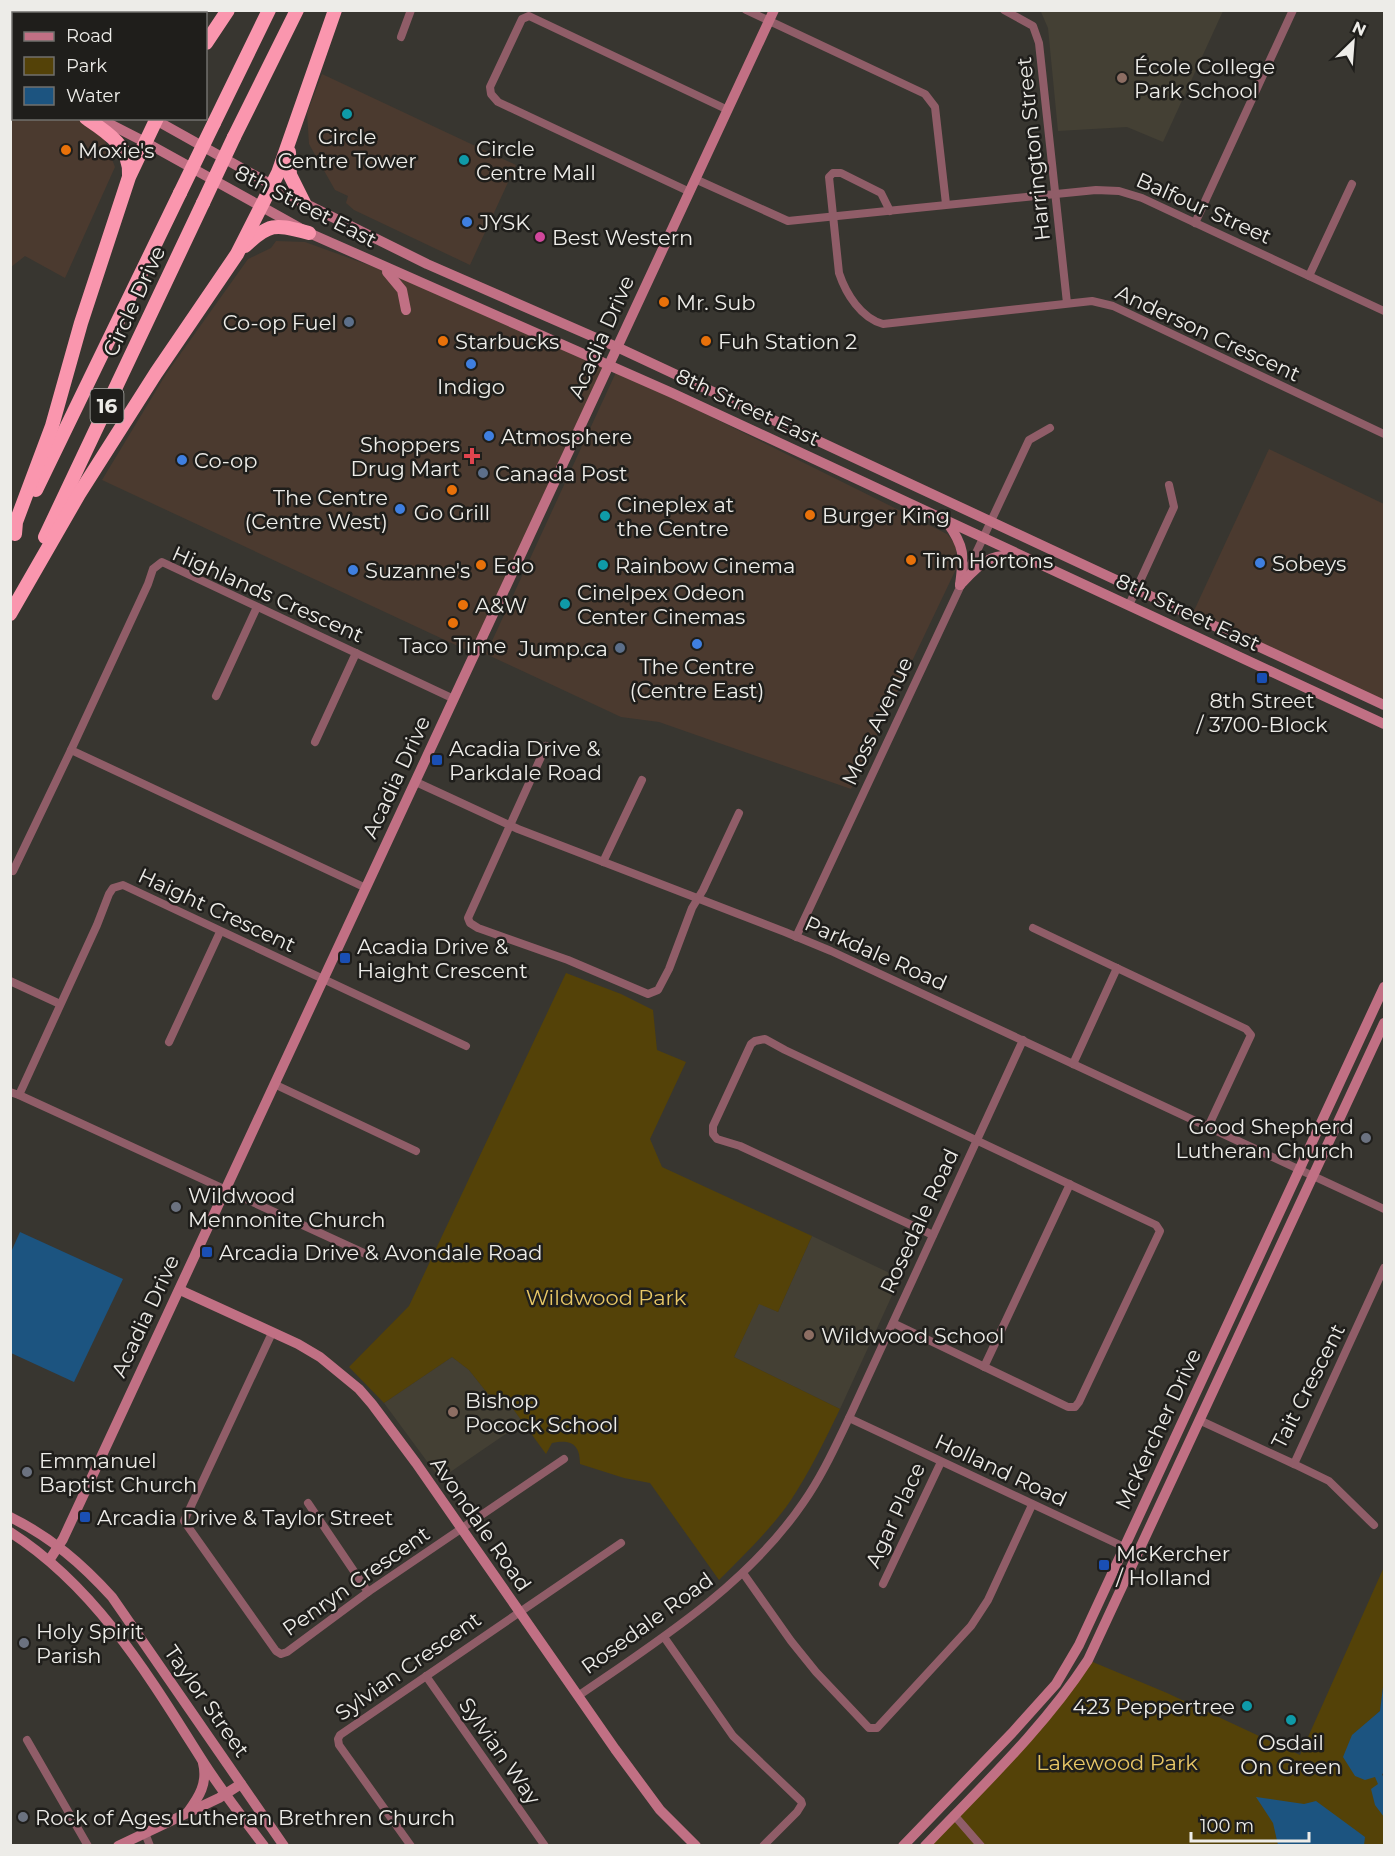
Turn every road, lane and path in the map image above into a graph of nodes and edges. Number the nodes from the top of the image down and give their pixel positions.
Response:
1 (228, 10) edge
2 (269, 10) edge
3 (297, 10) edge
4 (335, 10) edge
5 (411, 10) edge
6 (746, 10) edge
7 (774, 10) edge
8 (1004, 10) edge
9 (1293, 10) edge
10 (770, 21) junction
11 (401, 37) dead end
12 (207, 42) edge
13 (728, 110) junction
14 (89, 120) edge
15 (102, 120) edge
16 (155, 120) edge
17 (157, 120) edge
18 (145, 142) junction
19 (290, 143) junction
20 (129, 177) junction
21 (695, 180) junction
22 (1352, 184) dead end
23 (272, 186) junction
24 (690, 192) junction
25 (1054, 195) junction
26 (304, 203) junction
27 (946, 204) junction
28 (261, 208) junction
29 (890, 211) junction
30 (833, 218) junction
31 (1195, 223) junction
32 (309, 233) junction
33 (237, 254) junction
34 (383, 267) junction
35 (1309, 276) junction
36 (1067, 303) junction
37 (406, 310) dead end
38 (1384, 311) edge
39 (619, 348) junction
40 (610, 365) junction
41 (1050, 428) dead end
42 (1384, 434) edge
43 (1169, 485) dead end
44 (947, 521) junction
45 (991, 521) junction
46 (983, 538) junction
47 (13, 539) edge
48 (1022, 556) junction
49 (960, 585) junction
50 (1137, 588) junction
51 (1129, 605) junction
52 (257, 607) junction
53 (10, 612) edge
54 (356, 653) junction
55 (216, 696) dead end
56 (454, 699) junction
57 (1384, 705) edge
58 (1384, 724) edge
59 (315, 742) dead end
60 (546, 746) dead end
61 (71, 750) junction
62 (642, 780) dead end
63 (416, 782) junction
64 (739, 813) dead end
65 (509, 825) junction
66 (603, 862) junction
67 (13, 871) dead end
68 (366, 888) junction
69 (698, 898) junction
70 (1033, 928) dead end
71 (220, 932) junction
72 (796, 936) junction
73 (1117, 968) junction
74 (324, 979) junction
75 (10, 981) edge
76 (1384, 987) edge
77 (60, 1004) junction
78 (1384, 1023) edge
79 (1023, 1040) junction
80 (169, 1042) dead end
81 (466, 1046) dead end
82 (1073, 1064) junction
83 (274, 1084) junction
84 (10, 1092) edge
85 (19, 1095) junction
86 (1208, 1127) junction
87 (977, 1139) junction
88 (416, 1151) dead end
89 (1300, 1170) junction
90 (1313, 1177) junction
91 (1070, 1184) junction
92 (225, 1189) junction
93 (1384, 1209) edge
94 (933, 1235) junction
95 (368, 1256) dead end
96 (1384, 1268) edge
97 (180, 1290) junction
98 (893, 1323) junction
99 (272, 1333) junction
100 (984, 1367) junction
101 (849, 1418) junction
102 (1199, 1420) junction
103 (564, 1459) dead end
104 (941, 1461) junction
105 (1294, 1464) junction
106 (308, 1503) dead end
107 (1032, 1505) junction
108 (10, 1517) edge
109 (1374, 1525) dead end
110 (462, 1529) junction
111 (10, 1532) edge
112 (621, 1543) dead end
113 (59, 1545) junction
114 (1125, 1547) junction
115 (1137, 1553) junction
116 (50, 1559) junction
117 (743, 1573) junction
118 (883, 1584) dead end
119 (368, 1592) junction
120 (518, 1612) junction
121 (664, 1637) junction
122 (426, 1676) junction
123 (578, 1696) junction
124 (27, 1740) dead end
125 (202, 1760) junction
126 (241, 1784) junction
127 (226, 1795) junction
128 (186, 1814) junction
129 (954, 1815) junction
130 (145, 1833) junction
131 (88, 1845) edge
132 (118, 1845) edge
133 (150, 1845) edge
134 (264, 1845) edge
135 (284, 1845) edge
136 (411, 1845) edge
137 (545, 1845) edge
138 (696, 1845) edge
139 (763, 1845) edge
140 (903, 1845) edge
141 (925, 1845) edge
142 (981, 1845) edge

1 - 12 highway
2 - 47 highway, Circle Drive / 16, bridge
3 - 53 highway, Circle Drive / 16, bridge
4 - 19 highway
5 - 11 street
6 - 10 street
7 - 10 main road, Acadia Drive
8 - 25 street, Harrington Street
9 - 31 street
10 - 13 main road, Acadia Drive
10 - 27 street
13 - 21 main road, Acadia Drive
13 - 24 street
14 - 20 highway
15 - 18 main road, 8th Street East
16 - 18 highway
17 - 23 main road, 8th Street East
18 - 20 highway
18 - 28 main road, 8th Street East
19 - 23 highway
19 - 26 highway
20 - 47 highway
21 - 24 main road, Acadia Drive
21 - 30 street, Balfour Street
22 - 35 street
23 - 26 main road, 8th Street East
23 - 28 highway
24 - 39 main road, Acadia Drive
25 - 27 street, Balfour Street
25 - 31 street, Balfour Street
25 - 36 street, Harrington Street
26 - 39 main road, 8th Street East
27 - 29 street, Balfour Street
28 - 32 main road, 8th Street East
28 - 33 highway
29 - 30 street, Balfour Street
29 - 30 street
30 - 36 street, Anderson Crescent
31 - 35 street, Balfour Street
32 - 33 highway
32 - 34 main road, 8th Street East
33 - 53 highway
34 - 37 main road
34 - 40 main road, 8th Street East
35 - 38 street, Balfour Street
36 - 42 street, Anderson Crescent
39 - 40 main road, Acadia Drive
39 - 45 main road, 8th Street East
40 - 44 main road, 8th Street East
40 - 56 main road, Acadia Drive
41 - 45 street, Moss Avenue
43 - 50 street
44 - 46 main road, 8th Street East
44 - 49 main road
45 - 46 street, Moss Avenue
45 - 50 main road, 8th Street East
46 - 48 main road, 8th Street East
46 - 49 street, Moss Avenue
48 - 49 main road
48 - 51 main road, 8th Street East
49 - 72 street, Moss Avenue
50 - 51 street
50 - 57 main road, 8th Street East
51 - 58 main road, 8th Street East
52 - 54 street, Highlands Crescent
52 - 55 street
52 - 61 street, Highlands Crescent
54 - 56 street, Highlands Crescent
54 - 59 street
56 - 63 main road, Acadia Drive
60 - 65 street
61 - 67 street
61 - 68 street
62 - 66 street
63 - 65 street, Parkdale Road
63 - 68 main road, Acadia Drive
64 - 69 street
65 - 66 street, Parkdale Road
65 - 69 street
66 - 69 street, Parkdale Road
68 - 74 main road, Acadia Drive
69 - 72 street, Parkdale Road
70 - 73 street
71 - 74 street, Haight Crescent
71 - 77 street, Haight Crescent
71 - 80 street
72 - 79 street, Parkdale Road
73 - 82 street
73 - 86 street
74 - 81 street, Haight Crescent
74 - 83 main road, Acadia Drive
75 - 77 street
76 - 89 main road, McKercher Drive
77 - 85 street, Haight Crescent
78 - 90 main road, McKercher Drive
79 - 82 street, Parkdale Road
79 - 87 street, Rosedale Road
82 - 86 street, Parkdale Road
83 - 88 street
83 - 92 main road, Acadia Drive
84 - 85 street
85 - 92 street
86 - 89 street, Parkdale Road
87 - 91 street
87 - 94 street, Rosedale Road
87 - 94 street
89 - 90 street, Parkdale Road
89 - 114 main road, McKercher Drive
90 - 93 street
90 - 102 main road, McKercher Drive
91 - 100 street
91 - 100 street
92 - 95 street
92 - 97 main road, Acadia Drive
94 - 98 street, Rosedale Road
96 - 105 street, Tait Crescent
97 - 99 main road, Avondale Road
97 - 113 main road, Acadia Drive
98 - 100 street
98 - 101 street, Rosedale Road
99 - 110 main road, Avondale Road
99 - 119 street, Penryn Crescent
101 - 104 street, Holland Road
101 - 117 street, Rosedale Road
102 - 105 street, Tait Crescent
102 - 115 main road, McKercher Drive
103 - 110 street, Penryn Crescent
104 - 107 street, Holland Road
104 - 118 street, Agar Place
105 - 109 street
106 - 119 street
107 - 114 street, Holland Road
107 - 117 street
108 - 113 main road, Taylor Street
110 - 119 street, Penryn Crescent
110 - 120 main road, Avondale Road
111 - 116 main road, Taylor Street
112 - 120 street, Sylvian Crescent
113 - 116 main road, Acadia Drive
113 - 126 main road, Taylor Street
114 - 115 street, Holland Road
114 - 140 main road, McKercher Drive
115 - 129 main road, McKercher Drive
116 - 125 main road, Taylor Street
117 - 121 street, Rosedale Road
120 - 122 street, Sylvian Crescent
120 - 123 main road, Avondale Road
121 - 123 street, Rosedale Road
121 - 139 street
122 - 136 street, Sylvian Crescent
122 - 137 street, Sylvian Way
123 - 138 main road, Avondale Road
124 - 131 street
125 - 127 main road, Taylor Street
125 - 128 main road
126 - 127 main road
126 - 135 main road, Taylor Street
127 - 128 main road
127 - 134 main road, Taylor Street
128 - 130 main road
129 - 141 main road, McKercher Drive
129 - 142 street
130 - 132 main road
130 - 133 street

